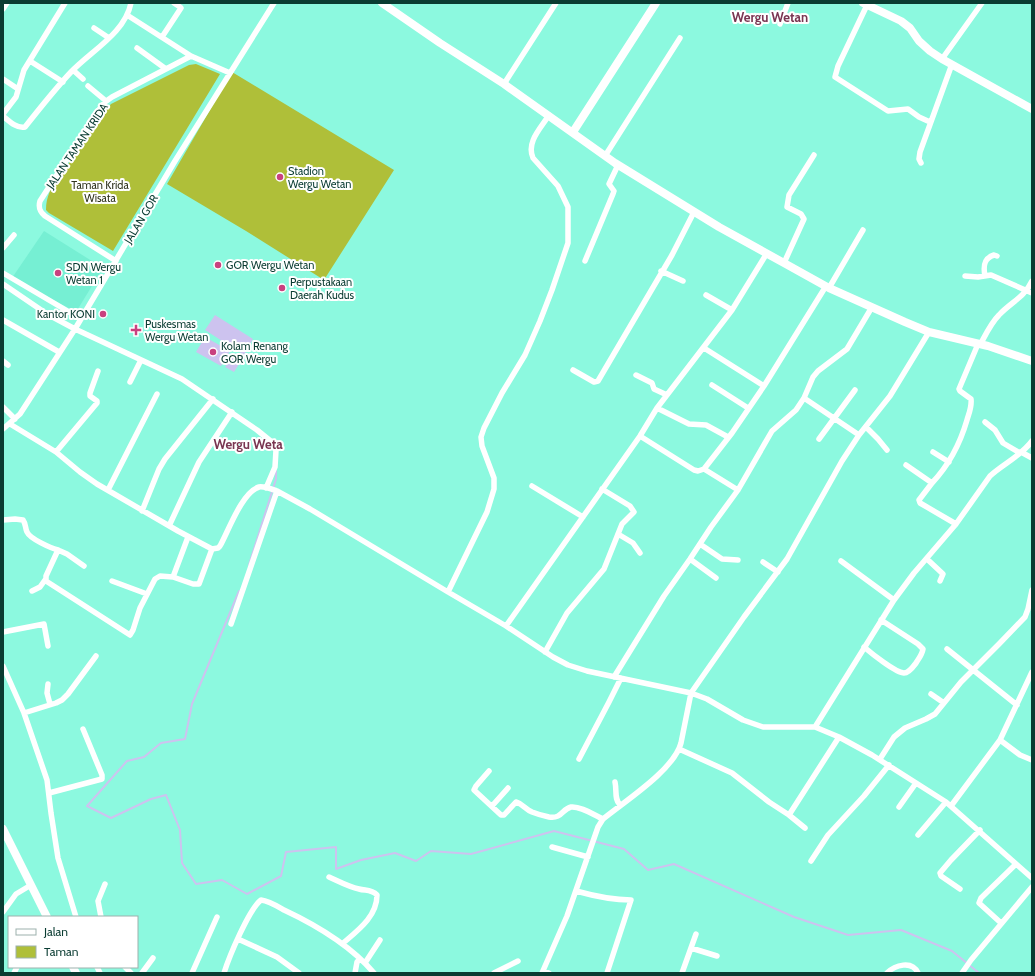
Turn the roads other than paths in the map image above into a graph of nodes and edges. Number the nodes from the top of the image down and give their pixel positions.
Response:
1 (65, 3) edge
2 (131, 3) edge
3 (174, 3) edge
4 (274, 3) edge
5 (382, 3) edge
6 (556, 3) edge
7 (656, 3) edge
8 (788, 3) edge
9 (982, 3) edge
10 (866, 4) edge
11 (127, 15) junction
12 (780, 24) dead end
13 (94, 28) dead end
14 (162, 37) junction
15 (109, 38) junction
16 (680, 38) dead end
17 (137, 48) dead end
18 (190, 56) junction
19 (942, 59) junction
20 (30, 61) junction
21 (952, 64) junction
22 (166, 69) junction
23 (73, 70) junction
24 (230, 73) junction
25 (3, 79) edge
26 (83, 79) dead end
27 (62, 82) junction
28 (504, 84) junction
29 (88, 86) dead end
30 (18, 89) junction
31 (106, 101) junction
32 (1032, 109) edge
33 (3, 115) edge
34 (549, 115) junction
35 (930, 122) junction
36 (573, 132) junction
37 (814, 155) dead end
38 (605, 156) junction
39 (921, 163) dead end
40 (618, 165) junction
41 (694, 212) junction
42 (863, 230) dead end
43 (14, 235) dead end
44 (3, 248) edge
45 (767, 253) junction
46 (997, 256) dead end
47 (116, 261) junction
48 (585, 261) dead end
49 (784, 263) junction
50 (661, 271) junction
51 (3, 273) edge
52 (965, 276) dead end
53 (985, 276) junction
54 (683, 281) dead end
55 (1032, 281) edge
56 (3, 284) edge
57 (827, 287) junction
58 (1030, 292) edge
59 (706, 295) dead end
60 (872, 307) junction
61 (732, 310) junction
62 (81, 319) junction
63 (3, 320) edge
64 (76, 328) junction
65 (929, 332) junction
66 (979, 344) junction
67 (704, 348) junction
68 (60, 352) junction
69 (141, 360) junction
70 (1032, 361) edge
71 (573, 370) dead end
72 (98, 371) dead end
73 (636, 375) dead end
74 (130, 382) dead end
75 (712, 385) dead end
76 (764, 386) junction
77 (855, 390) dead end
78 (158, 394) dead end
79 (667, 395) junction
80 (804, 398) junction
81 (213, 399) junction
82 (3, 407) edge
83 (657, 408) junction
84 (748, 408) junction
85 (232, 412) junction
86 (834, 417) junction
87 (15, 419) junction
88 (986, 422) dead end
89 (10, 424) junction
90 (866, 427) junction
91 (3, 429) edge
92 (859, 435) junction
93 (640, 436) junction
94 (728, 437) junction
95 (819, 439) dead end
96 (1032, 441) edge
97 (887, 450) dead end
98 (56, 452) junction
99 (933, 452) dead end
100 (1021, 453) junction
101 (1032, 458) edge
102 (949, 462) junction
103 (906, 465) dead end
104 (704, 469) junction
105 (932, 482) junction
106 (532, 486) dead end
107 (267, 488) junction
108 (602, 489) junction
109 (108, 490) junction
110 (738, 490) junction
111 (276, 491) junction
112 (142, 511) junction
113 (583, 517) junction
114 (3, 520) edge
115 (956, 524) junction
116 (169, 526) junction
117 (618, 534) junction
118 (188, 537) junction
119 (700, 544) junction
120 (212, 549) junction
121 (58, 550) junction
122 (640, 553) dead end
123 (690, 559) junction
124 (927, 559) junction
125 (738, 560) dead end
126 (840, 561) dead end
127 (763, 562) dead end
128 (84, 566) dead end
129 (778, 572) junction
130 (173, 577) junction
131 (716, 578) dead end
132 (45, 580) junction
133 (112, 581) dead end
134 (940, 581) dead end
135 (1032, 590) edge
136 (32, 591) dead end
137 (448, 592) junction
138 (147, 594) junction
139 (894, 600) junction
140 (881, 620) junction
141 (231, 624) dead end
142 (506, 626) junction
143 (3, 632) edge
144 (48, 646) dead end
145 (864, 647) junction
146 (947, 649) dead end
147 (545, 652) junction
148 (96, 656) dead end
149 (3, 666) edge
150 (972, 670) junction
151 (1032, 672) edge
152 (618, 677) junction
153 (48, 684) dead end
154 (690, 693) junction
155 (931, 694) dead end
156 (944, 703) junction
157 (50, 704) junction
158 (1017, 705) junction
159 (24, 713) junction
160 (815, 727) junction
161 (83, 729) dead end
162 (839, 737) junction
163 (1000, 740) junction
164 (679, 750) junction
165 (579, 759) dead end
166 (880, 759) junction
167 (1032, 760) edge
168 (889, 765) junction
169 (489, 771) dead end
170 (615, 782) dead end
171 (916, 783) junction
172 (508, 788) dead end
173 (49, 793) junction
174 (948, 804) junction
175 (620, 805) junction
176 (492, 806) junction
177 (899, 807) dead end
178 (789, 815) junction
179 (603, 819) junction
180 (805, 828) dead end
181 (3, 829) edge
182 (980, 830) junction
183 (918, 835) dead end
184 (552, 847) dead end
185 (588, 857) junction
186 (811, 861) dead end
187 (1016, 864) junction
188 (329, 877) dead end
189 (1032, 878) edge
190 (105, 884) dead end
191 (31, 885) junction
192 (1032, 887) edge
193 (960, 889) dead end
194 (576, 891) junction
195 (3, 912) edge
196 (44, 915) edge
197 (76, 916) edge
198 (101, 916) edge
199 (217, 917) dead end
200 (1001, 923) junction
201 (696, 934) dead end
202 (238, 939) junction
203 (380, 940) dead end
204 (342, 944) junction
205 (691, 948) junction
206 (717, 956) dead end
207 (154, 958) dead end
208 (360, 959) junction
209 (518, 961) dead end
210 (365, 963) junction
211 (964, 971) edge
212 (542, 972) edge
213 (142, 973) edge
214 (192, 973) edge
215 (224, 973) edge
216 (299, 973) edge
217 (355, 973) edge
218 (374, 973) edge
219 (494, 973) edge
220 (549, 973) edge
221 (607, 973) edge
222 (682, 973) edge
223 (887, 973) edge
224 (918, 973) edge

1 - 20 street
2 - 11 street
3 - 14 street
4 - 24 street, JALAN GOR
5 - 28 street
6 - 28 street
7 - 36 street
8 - 12 street
9 - 19 street
10 - 19 street
10 - 35 street
11 - 14 street
11 - 15 street
13 - 15 street
14 - 18 street
15 - 23 street
16 - 38 street
17 - 22 street
18 - 22 street, JALAN TAMAN KRIDA
18 - 24 street
19 - 21 street
20 - 27 street
20 - 30 street
21 - 32 street
21 - 35 street
22 - 31 street, JALAN TAMAN KRIDA
23 - 26 street
23 - 27 street
24 - 47 street, JALAN GOR
25 - 30 street
27 - 33 street
28 - 34 street
29 - 31 street
30 - 33 street
31 - 47 street, JALAN TAMAN KRIDA
34 - 36 street
34 - 137 street
35 - 39 street
36 - 38 street
37 - 49 street
38 - 40 street
40 - 41 street
40 - 48 street
41 - 45 street
41 - 50 street
42 - 57 street
43 - 44 street
45 - 49 street
45 - 61 street
46 - 53 street
47 - 62 street, JALAN GOR
49 - 57 street
50 - 54 street
50 - 71 street
51 - 62 street
52 - 53 street
53 - 58 street
55 - 58 street
56 - 64 street
57 - 60 street
57 - 76 street
58 - 66 street
59 - 61 street
60 - 65 street
60 - 80 street
61 - 67 street
62 - 64 street, JALAN GOR
63 - 68 street
64 - 68 street, JALAN GOR
64 - 69 street
65 - 66 street
65 - 90 street
66 - 70 street
66 - 102 street
67 - 76 street
67 - 79 street
68 - 87 street, JALAN GOR
69 - 74 street
69 - 81 street
72 - 98 street
73 - 79 street
75 - 84 street
76 - 84 street
77 - 86 street
78 - 109 street
79 - 83 street
80 - 86 street
80 - 110 street
81 - 85 street
81 - 112 street
82 - 87 street
83 - 93 street
83 - 94 street
84 - 94 street
85 - 107 street
85 - 116 street
86 - 92 street
86 - 95 street
87 - 89 street, JALAN GOR
88 - 100 street
89 - 91 street, JALAN GOR
89 - 98 street
90 - 92 street
90 - 97 street
92 - 129 street
93 - 104 street
93 - 108 street
94 - 104 street
96 - 100 street
98 - 109 street
99 - 102 street
100 - 101 street
100 - 115 street
102 - 105 street
103 - 105 street
104 - 110 street
105 - 115 street
106 - 113 street
107 - 111 street
107 - 120 street
108 - 113 street
108 - 117 street
109 - 112 street
110 - 119 street
111 - 137 street
111 - 141 street
112 - 116 street
113 - 142 street
114 - 121 street
115 - 124 street
116 - 118 street
117 - 122 street
117 - 147 street
118 - 120 street
118 - 130 street
119 - 123 street
119 - 125 street
120 - 130 street
121 - 128 street
121 - 132 street
123 - 131 street
123 - 152 street
124 - 134 street
124 - 139 street
126 - 139 street
127 - 129 street
129 - 154 street
130 - 138 street
132 - 136 street
132 - 138 street
133 - 138 street
135 - 150 street
137 - 142 street
139 - 140 street
140 - 145 street
140 - 145 street
142 - 147 street
143 - 144 street
145 - 160 street
146 - 150 street
147 - 152 street
148 - 157 street
149 - 159 street
150 - 156 street
150 - 158 street
151 - 158 street
152 - 154 street
152 - 165 street
153 - 157 street
154 - 160 street
154 - 164 street
155 - 156 street
156 - 166 street
157 - 159 street
158 - 163 street
159 - 173 street
160 - 162 street
161 - 173 street
162 - 166 street
162 - 178 street
163 - 167 street
163 - 174 street
164 - 175 street
164 - 178 street
166 - 168 street
168 - 171 street
168 - 186 street
169 - 176 street
170 - 175 street
171 - 174 street
171 - 177 street
172 - 176 street
173 - 197 street
174 - 182 street
174 - 183 street
175 - 179 street
176 - 179 street
178 - 180 street
179 - 185 street
181 - 191 street
182 - 187 street
182 - 193 street
184 - 185 street
185 - 194 street
187 - 189 street
187 - 200 street
188 - 204 street
190 - 198 street
191 - 195 street
191 - 196 street
192 - 200 street
194 - 212 street
194 - 221 street
199 - 214 street
200 - 211 street
201 - 205 street
202 - 204 street
202 - 215 street
202 - 216 street
203 - 210 street
204 - 208 street
205 - 206 street
205 - 222 street
207 - 213 street
208 - 210 street
208 - 217 street
209 - 219 street
210 - 218 street
212 - 220 street
223 - 224 street

